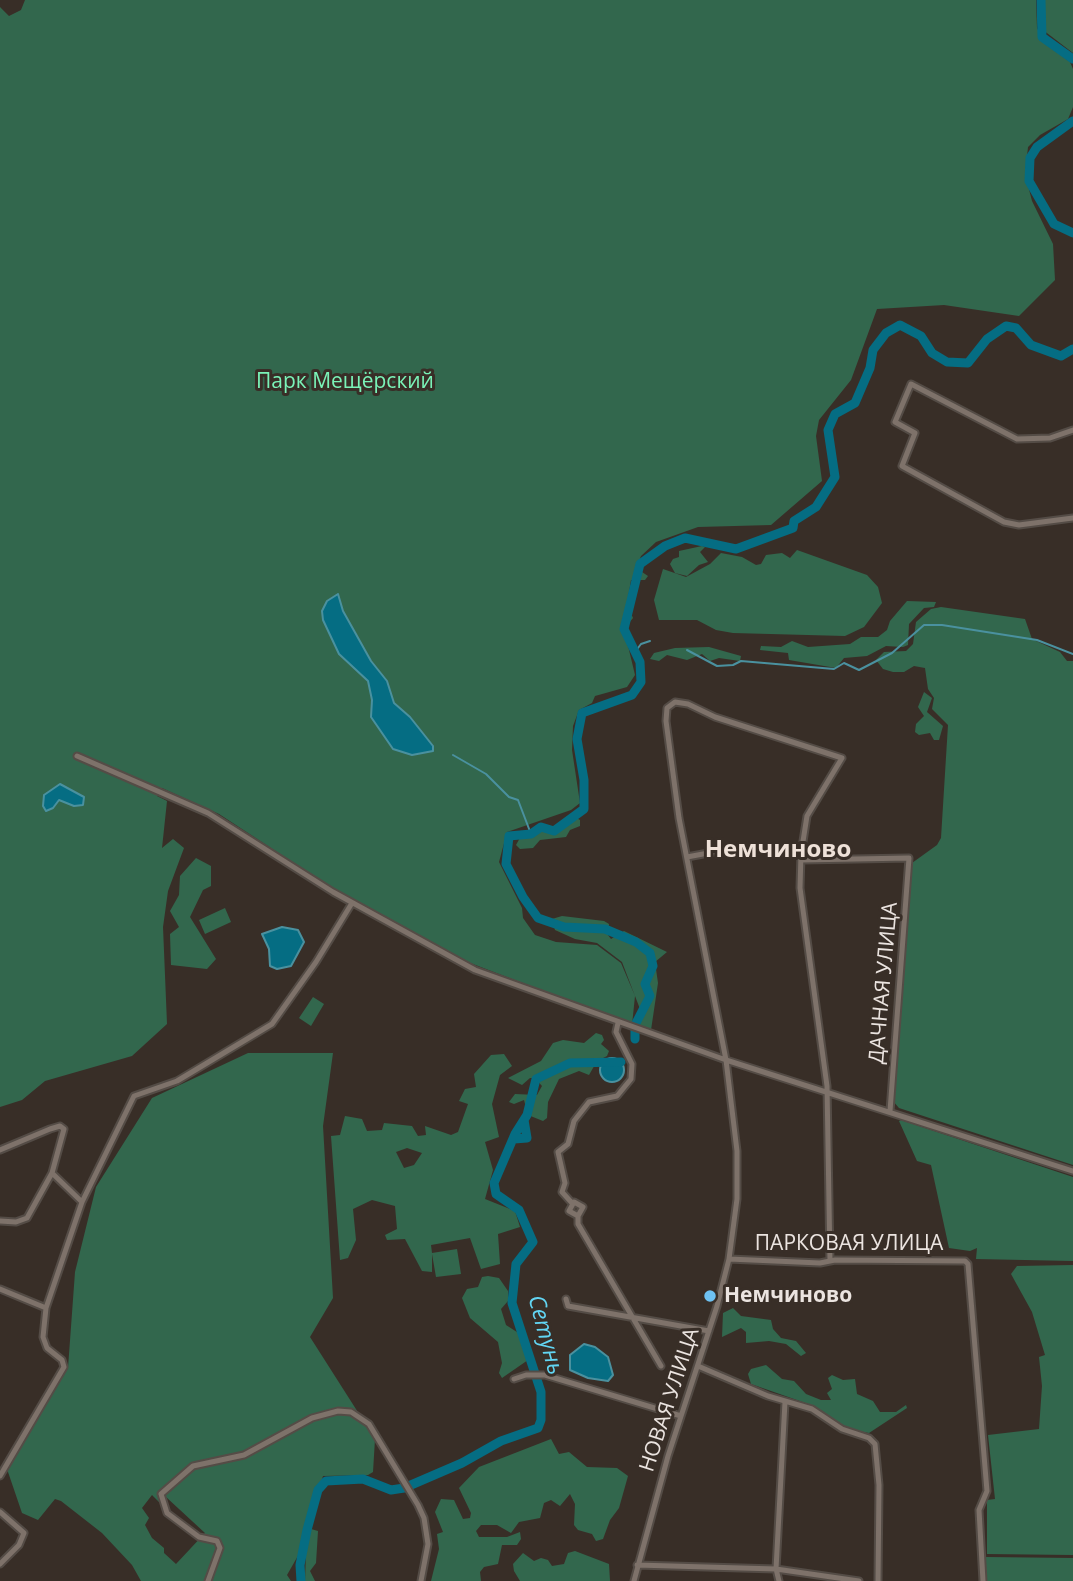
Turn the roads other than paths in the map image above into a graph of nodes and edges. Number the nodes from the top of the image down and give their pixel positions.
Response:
1 (1073, 429) edge
2 (1071, 519) edge
3 (1073, 527) edge
4 (77, 756) dead end
5 (802, 849) junction
6 (687, 857) junction
7 (801, 860) junction
8 (352, 903) junction
9 (618, 1023) junction
10 (726, 1060) junction
11 (827, 1090) junction
12 (890, 1111) junction
13 (0, 1150) edge
14 (1073, 1171) edge
15 (52, 1173) junction
16 (82, 1202) junction
17 (572, 1203) junction
18 (578, 1216) junction
19 (0, 1221) edge
20 (729, 1258) junction
21 (830, 1261) junction
22 (0, 1289) edge
23 (566, 1299) dead end
24 (46, 1308) junction
25 (631, 1316) junction
26 (709, 1331) junction
27 (661, 1366) dead end
28 (698, 1366) junction
29 (513, 1379) dead end
30 (785, 1402) junction
31 (681, 1416) junction
32 (0, 1476) edge
33 (0, 1512) edge
34 (0, 1564) edge
35 (637, 1565) junction
36 (776, 1569) junction
37 (208, 1581) edge
38 (421, 1581) edge
39 (634, 1581) edge
40 (779, 1581) edge
41 (859, 1581) edge
42 (878, 1581) edge
43 (982, 1581) edge

1 - 2 street
2 - 3 street
4 - 8 street
5 - 6 street
5 - 6 street, НОВАЯ УЛИЦА
5 - 7 street
6 - 10 street, НОВАЯ УЛИЦА
7 - 11 street
7 - 12 street, ДАЧНАЯ УЛИЦА
8 - 9 street
8 - 16 street
9 - 10 street
9 - 17 street
10 - 11 street
10 - 20 street, НОВАЯ УЛИЦА
11 - 12 street
11 - 21 street
12 - 14 street
13 - 15 street
15 - 16 street
15 - 19 street
16 - 24 street
17 - 18 street
17 - 18 street
18 - 25 street
20 - 21 street, ПАРКОВАЯ УЛИЦА
20 - 26 street, НОВАЯ УЛИЦА
21 - 43 street, ПАРКОВАЯ УЛИЦА
22 - 24 street
23 - 25 street
24 - 32 street
25 - 26 street
25 - 27 street
26 - 28 street, НОВАЯ УЛИЦА
28 - 30 street
28 - 31 street, НОВАЯ УЛИЦА
29 - 31 street
30 - 36 street
30 - 42 street
31 - 35 street, НОВАЯ УЛИЦА
33 - 34 street
35 - 36 street
35 - 39 street, НОВАЯ УЛИЦА
36 - 40 street
36 - 41 street
37 - 38 street

